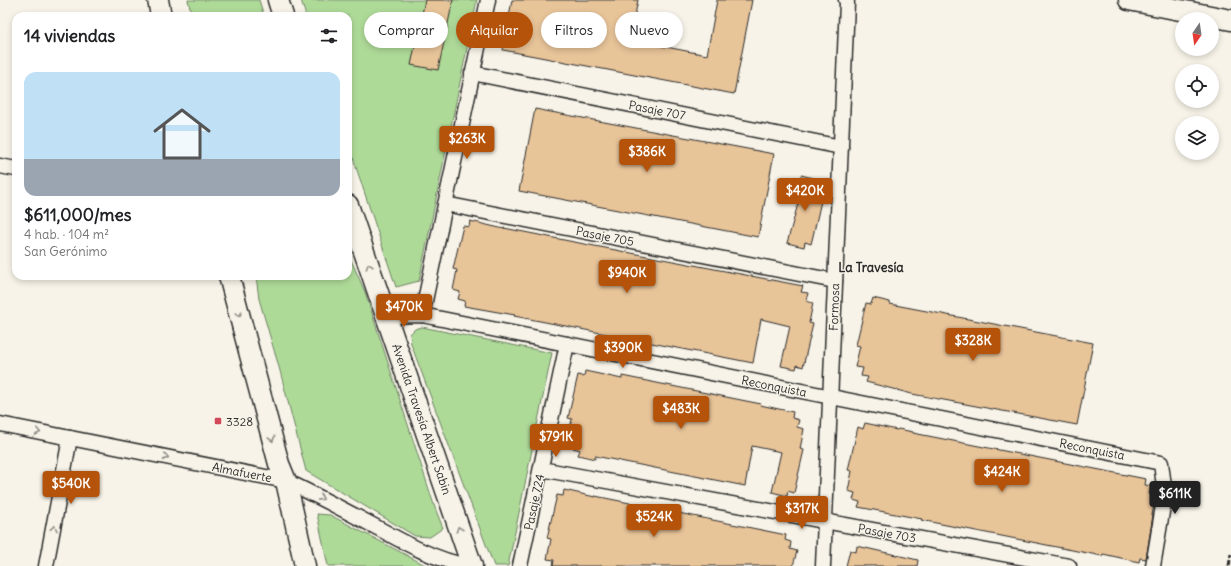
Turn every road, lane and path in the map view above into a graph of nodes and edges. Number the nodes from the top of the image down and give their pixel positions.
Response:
1 (158, 0) edge
2 (278, 0) edge
3 (488, 0) edge
4 (846, 0) edge
5 (1129, 0) edge
6 (160, 12) edge
7 (282, 12) edge
8 (1231, 20) edge
9 (472, 73) junction
10 (841, 147) junction
11 (0, 166) edge
12 (12, 168) edge
13 (445, 204) junction
14 (352, 217) edge
15 (230, 280) edge
16 (835, 281) junction
17 (422, 315) junction
18 (386, 316) junction
19 (567, 344) junction
20 (830, 397) junction
21 (0, 424) edge
22 (70, 438) junction
23 (541, 469) junction
24 (286, 481) junction
25 (826, 522) junction
26 (46, 566) edge
27 (305, 566) edge
28 (468, 566) edge
29 (472, 566) edge
30 (520, 566) edge
31 (823, 566) edge
32 (1069, 566) edge
33 (1153, 566) edge

1 - 6 main road
2 - 7 main road
3 - 9 street
4 - 10 street, Formosa
5 - 8 main road
9 - 10 street, Pasaje 707
9 - 13 street
10 - 16 street, Formosa
11 - 12 street
13 - 16 street, Pasaje 705
13 - 17 street
18 -> 14 main road, Avenida Travesía Albert Sabin
15 -> 24 main road
16 - 20 street, Formosa
17 - 18 street, Reconquista
17 - 19 street, Reconquista
29 -> 18 main road, Avenida Travesía Albert Sabin
19 - 20 street, Reconquista
19 - 23 street, Pasaje 724
20 - 25 street, Formosa
20 - 33 street, Reconquista
21 -> 22 street, Almafuerte
22 -> 24 street, Almafuerte
26 -> 22 street
23 - 25 street, Pasaje 703
23 - 30 street, Pasaje 724
24 - 27 main road
24 -> 28 street, Almafuerte
25 - 31 street, Formosa
25 - 32 street, Pasaje 703

